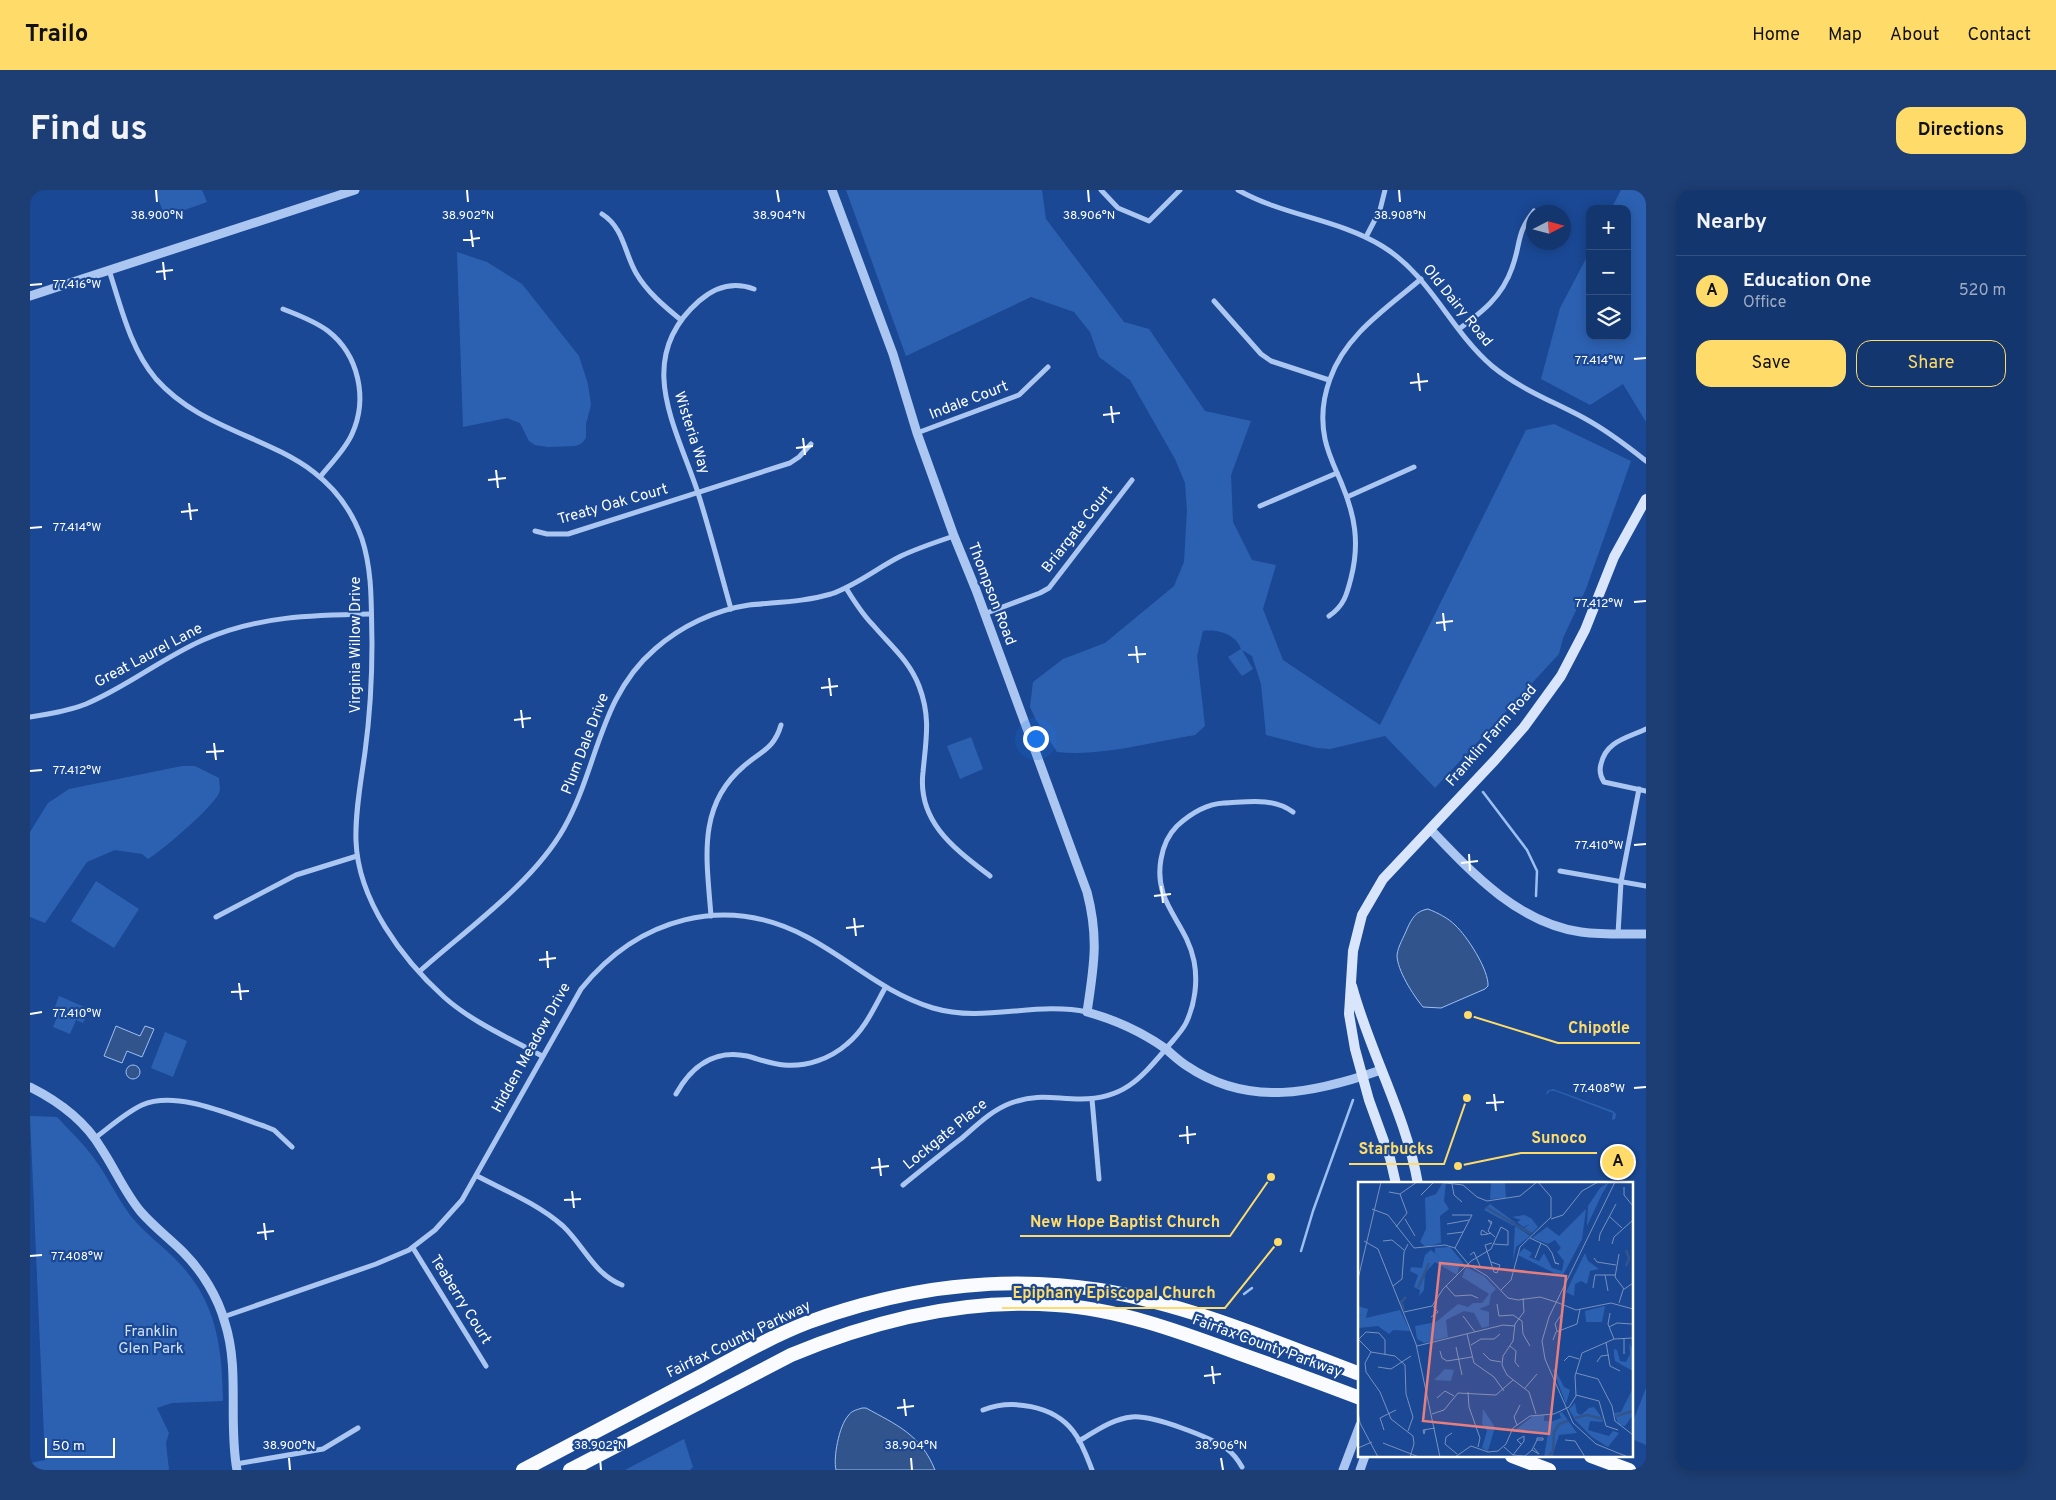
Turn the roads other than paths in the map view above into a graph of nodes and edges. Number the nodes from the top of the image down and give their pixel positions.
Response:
1 (356, 190) edge
2 (832, 190) edge
3 (1101, 190) edge
4 (1180, 190) edge
5 (1238, 190) edge
6 (1385, 190) edge
7 (602, 214) dead end
8 (1526, 222) edge
9 (1366, 237) junction
10 (109, 270) junction
11 (1421, 279) junction
12 (754, 289) dead end
13 (30, 296) edge
14 (1214, 301) dead end
15 (283, 309) dead end
16 (681, 320) junction
17 (1459, 329) junction
18 (1048, 367) dead end
19 (1329, 380) junction
20 (917, 433) junction
21 (811, 444) dead end
22 (1646, 461) edge
23 (1414, 467) dead end
24 (1337, 473) junction
25 (320, 477) junction
26 (1132, 480) dead end
27 (698, 493) junction
28 (1347, 496) junction
29 (1646, 499) edge
30 (1260, 506) dead end
31 (535, 531) dead end
32 (954, 536) junction
33 (846, 588) junction
34 (730, 609) junction
35 (371, 614) junction
36 (984, 614) junction
37 (1329, 616) dead end
38 (30, 717) edge
39 (781, 725) dead end
40 (1646, 729) edge
41 (1639, 789) junction
42 (1646, 791) edge
43 (1293, 812) dead end
44 (1430, 829) junction
45 (357, 856) junction
46 (1560, 871) dead end
47 (990, 876) dead end
48 (1621, 882) junction
49 (1646, 886) edge
50 (711, 916) junction
51 (216, 917) dead end
52 (1618, 934) junction
53 (1646, 934) edge
54 (420, 971) junction
55 (1351, 980) junction
56 (885, 988) junction
57 (1087, 1012) junction
58 (1166, 1049) junction
59 (542, 1056) junction
60 (1381, 1070) junction
61 (1363, 1076) junction
62 (30, 1087) edge
63 (676, 1094) dead end
64 (1092, 1099) junction
65 (95, 1138) junction
66 (292, 1147) dead end
67 (477, 1176) junction
68 (1099, 1178) dead end
69 (1396, 1182) edge
70 (1418, 1182) edge
71 (903, 1186) dead end
72 (413, 1248) junction
73 (622, 1285) dead end
74 (223, 1316) junction
75 (486, 1366) dead end
76 (1358, 1373) edge
77 (1358, 1397) edge
78 (983, 1410) dead end
79 (358, 1428) dead end
80 (1358, 1430) edge
81 (1079, 1441) junction
82 (1364, 1458) edge
83 (1517, 1458) edge
84 (1596, 1458) edge
85 (237, 1467) edge
86 (1242, 1467) dead end
87 (523, 1470) edge
88 (570, 1470) edge
89 (1092, 1470) edge
90 (1343, 1470) edge
91 (1360, 1470) edge
92 (1549, 1470) edge
93 (1629, 1470) edge

1 - 10 street
2 - 20 street, Thompson Road
3 - 4 street
5 - 9 street, Old Dairy Road
6 - 9 street
7 - 16 street
8 - 17 street
9 - 11 street, Old Dairy Road
10 - 13 street
10 - 25 street, Virginia Willow Drive
11 - 17 street, Old Dairy Road
11 - 19 street
12 - 16 street, Wisteria Way
14 - 19 street
15 - 25 street
16 - 27 street, Wisteria Way
17 - 22 street, Old Dairy Road
18 - 20 street, Indale Court
19 - 24 street
20 - 32 street, Thompson Road
21 - 27 street, Treaty Oak Court
23 - 28 street
24 - 28 street
24 - 30 street
25 - 35 street, Virginia Willow Drive
26 - 36 street, Briargate Court
27 - 31 street, Treaty Oak Court
27 - 34 street, Wisteria Way
28 - 37 street
29 - 44 main road, Franklin Farm Road
32 - 33 street, Plum Dale Drive
32 - 36 street, Thompson Road
33 - 34 street, Plum Dale Drive
33 - 47 street
34 - 54 street, Plum Dale Drive
35 - 38 street, Great Laurel Lane
35 - 45 street, Virginia Willow Drive
36 - 57 street, Thompson Road
39 - 50 street
40 - 41 street
41 - 42 street
41 - 48 street
43 - 58 street, Lockgate Place
44 - 52 street
44 - 55 main road, Franklin Farm Road
45 - 51 street
45 - 54 street, Virginia Willow Drive
46 - 48 street
48 - 49 street
48 - 52 street
50 - 56 street, Hidden Meadow Drive
50 - 59 street, Hidden Meadow Drive
52 - 53 street
54 - 59 street, Virginia Willow Drive
55 - 60 main road, Franklin Farm Road
55 - 61 main road, Franklin Farm Road
56 - 57 street, Hidden Meadow Drive
56 - 63 street
57 - 58 street, Hidden Meadow Drive
58 - 61 street, Hidden Meadow Drive
58 - 64 street, Lockgate Place
59 - 67 street, Hidden Meadow Drive
60 - 61 street, Hidden Meadow Drive
60 - 70 main road, Franklin Farm Road
61 - 69 main road, Franklin Farm Road
62 - 65 street
64 - 68 street
64 - 71 street, Lockgate Place
65 - 66 street
65 - 74 street
67 - 72 street, Hidden Meadow Drive
67 - 73 street
72 - 74 street, Hidden Meadow Drive
72 - 75 street, Teaberry Court
74 - 85 street
76 - 87 highway, Fairfax County Parkway
77 - 88 highway, Fairfax County Parkway
78 - 81 street
79 - 85 street
80 - 90 street
81 - 86 street
81 - 89 street
82 - 91 street
83 - 92 highway
84 - 93 highway

